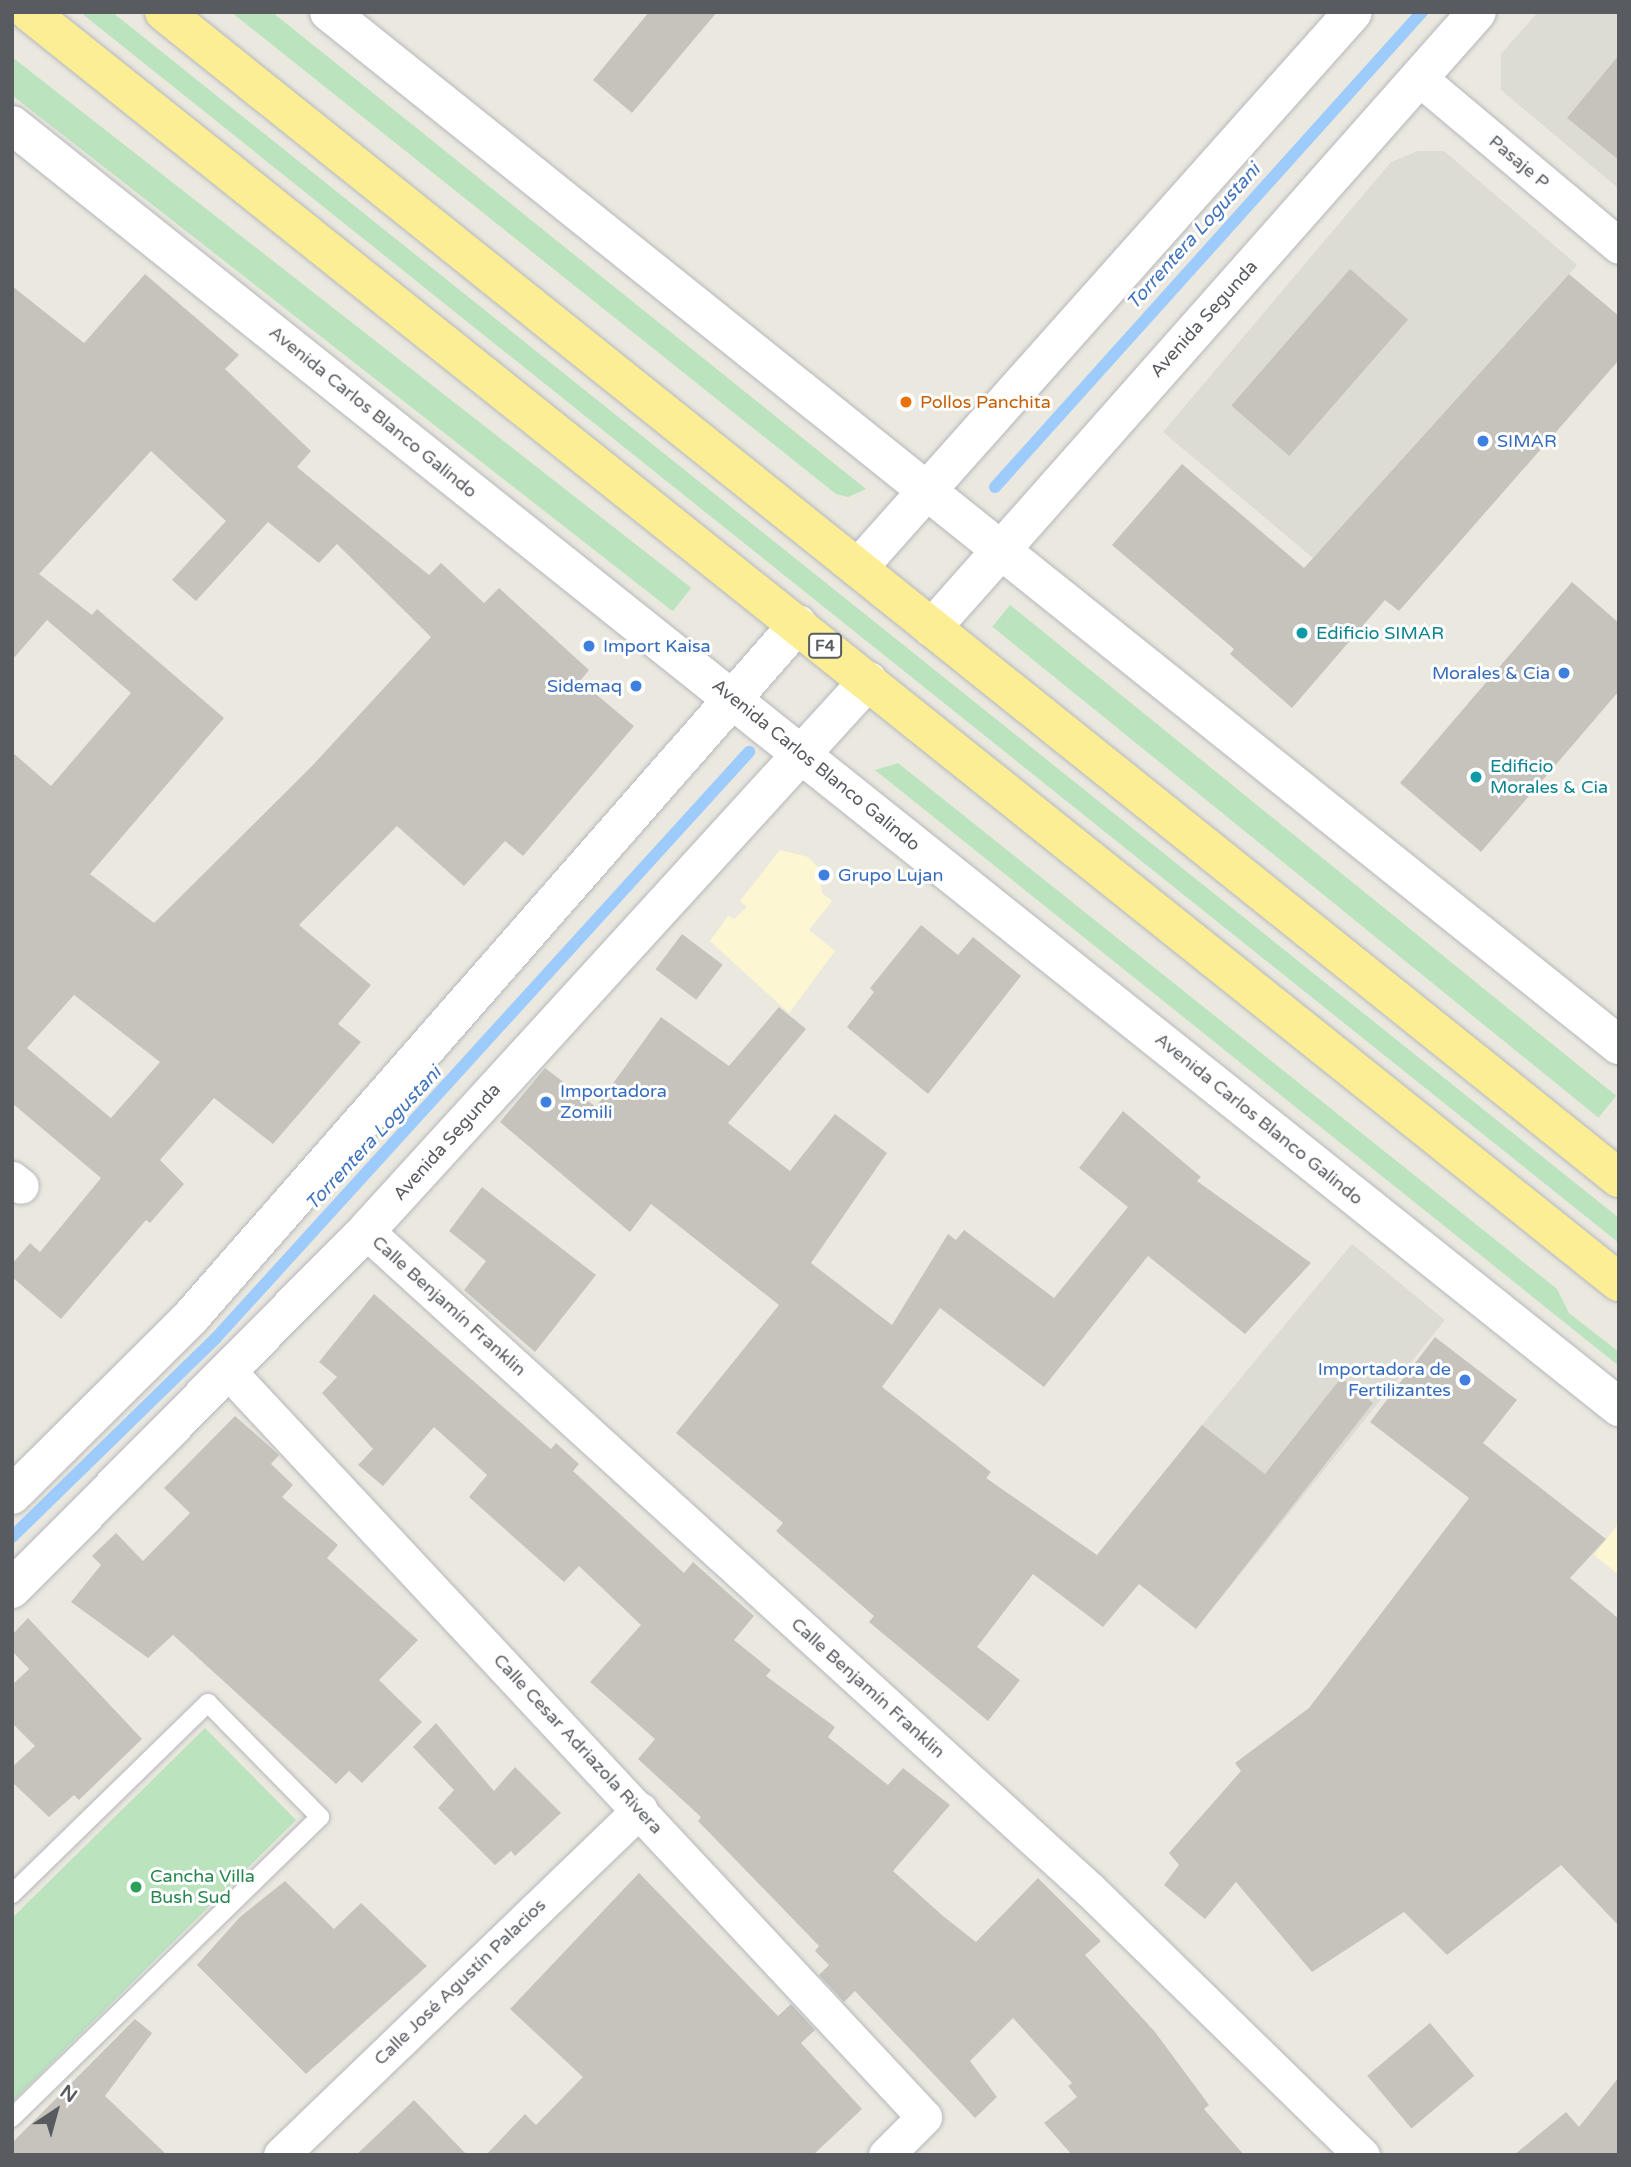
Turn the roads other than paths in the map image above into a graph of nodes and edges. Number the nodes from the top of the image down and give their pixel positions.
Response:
1 (29, 12) edge
2 (164, 12) edge
3 (329, 12) edge
4 (1353, 12) edge
5 (1477, 12) edge
6 (1419, 78) junction
7 (12, 125) edge
8 (1619, 246) edge
9 (926, 489) junction
10 (999, 549) junction
11 (858, 568) junction
12 (798, 624) junction
13 (932, 628) junction
14 (868, 681) junction
15 (734, 699) junction
16 (800, 751) junction
17 (1619, 1045) edge
18 (1619, 1178) edge
19 (366, 1231) junction
20 (1619, 1282) edge
21 (230, 1373) junction
22 (1619, 1407) edge
23 (12, 1495) edge
24 (12, 1589) edge
25 (639, 1810) junction
26 (12, 1894) edge
27 (12, 2118) edge
28 (281, 2155) edge
29 (887, 2155) edge
30 (1362, 2155) edge

1 - 12 highway, F4
2 - 11 highway
3 - 9 main road
4 - 9 main road
5 - 6 main road, Avenida Segunda
6 - 8 street, Pasaje P
6 - 10 main road, Avenida Segunda
7 - 15 main road, Avenida Carlos Blanco Galindo
9 - 10 main road
9 - 11 main road
10 - 13 main road, Avenida Segunda
10 - 17 main road
11 - 13 highway
12 - 14 highway, F4
12 - 15 main road
13 - 18 highway
14 - 16 main road, Avenida Segunda
14 - 20 highway, F4
15 - 16 main road, Avenida Carlos Blanco Galindo
15 - 23 main road
16 - 19 main road, Avenida Segunda
16 - 22 main road, Avenida Carlos Blanco Galindo
19 - 21 main road, Avenida Segunda
19 - 30 street, Calle Benjamín Franklin
21 - 24 main road, Avenida Segunda
21 - 25 street, Calle Cesar Adriazola Rivera
25 - 28 street, Calle José Agustín Palacios
25 - 29 street, Calle Cesar Adriazola Rivera
26 - 27 lane

